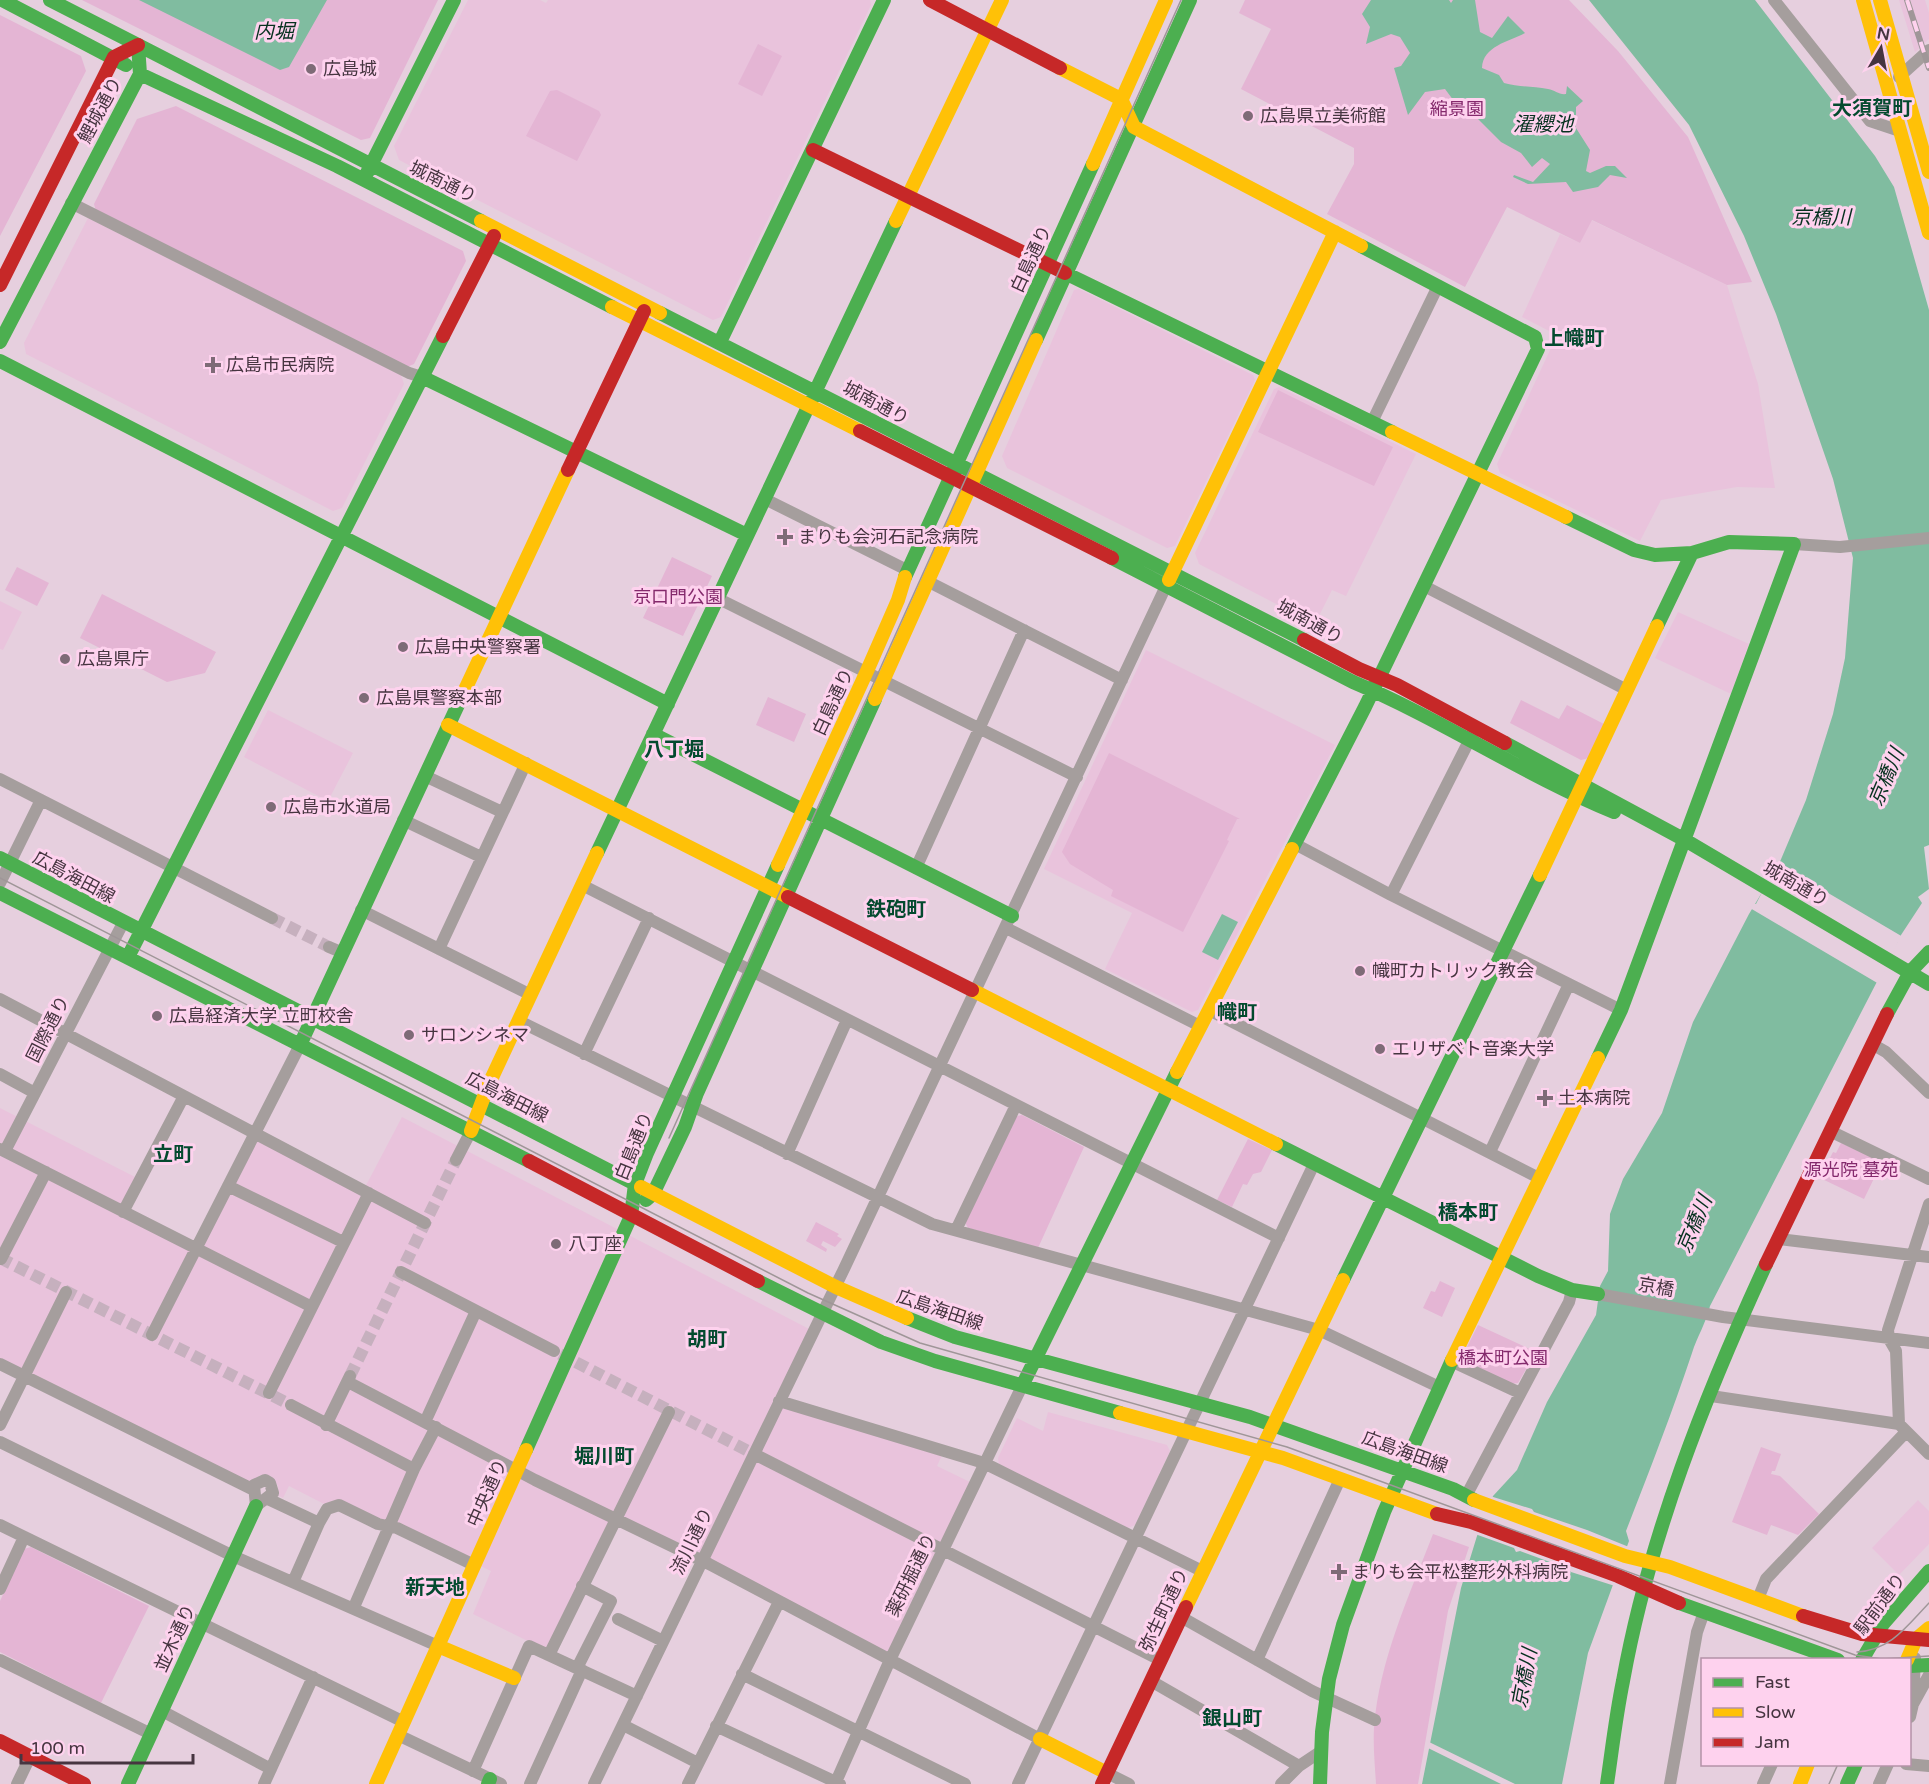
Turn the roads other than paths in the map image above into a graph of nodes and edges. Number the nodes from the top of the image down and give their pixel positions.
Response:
1 (2, 0) edge
2 (50, 0) edge
3 (454, 0) edge
4 (884, 0) edge
5 (930, 0) edge
6 (1002, 0) edge
7 (1166, 0) edge
8 (1190, 0) edge
9 (1774, 0) edge
10 (1863, 0) edge
11 (1880, 0) edge
12 (988, 30) junction
13 (138, 45) junction
14 (1929, 50) edge
15 (114, 57) junction
16 (140, 74) junction
17 (1901, 75) junction
18 (1887, 88) junction
19 (1121, 99) junction
20 (1134, 127) junction
21 (1900, 131) junction
22 (813, 150) junction
23 (371, 164) junction
24 (1929, 172) edge
25 (364, 179) junction
26 (909, 198) junction
27 (70, 203) junction
28 (498, 229) junction
29 (1335, 232) junction
30 (1929, 233) edge
31 (490, 243) junction
32 (1048, 264) junction
33 (1066, 273) junction
34 (0, 285) edge
35 (1438, 286) junction
36 (647, 305) junction
37 (639, 321) junction
38 (0, 342) edge
39 (720, 342) junction
40 (0, 361) edge
41 (1268, 373) junction
42 (422, 377) junction
43 (814, 390) junction
44 (807, 405) junction
45 (1372, 422) junction
46 (578, 452) junction
47 (953, 471) junction
48 (1479, 474) junction
49 (975, 481) junction
50 (765, 499) junction
51 (342, 536) junction
52 (747, 536) junction
53 (1929, 538) edge
54 (1794, 544) junction
55 (1692, 553) junction
56 (907, 570) junction
57 (1173, 571) junction
58 (929, 582) junction
59 (1166, 586) junction
60 (1424, 586) junction
61 (717, 598) junction
62 (499, 616) junction
63 (1024, 630) junction
64 (867, 671) junction
65 (884, 680) junction
66 (1122, 680) junction
67 (1376, 684) junction
68 (1627, 690) junction
69 (668, 704) junction
70 (448, 725) junction
71 (979, 727) junction
72 (1476, 727) junction
73 (653, 734) junction
74 (1469, 741) junction
75 (526, 764) junction
76 (425, 776) junction
77 (1077, 777) junction
78 (0, 779) edge
79 (1580, 790) junction
80 (41, 800) junction
81 (618, 810) junction
82 (803, 811) junction
83 (502, 812) junction
84 (404, 820) junction
85 (821, 820) junction
86 (1685, 840) junction
87 (1295, 844) junction
88 (481, 857) junction
89 (5, 860) edge
90 (174, 868) junction
91 (916, 868) junction
92 (0, 883) edge
93 (582, 885) junction
94 (769, 886) junction
95 (0, 893) edge
96 (1391, 895) junction
97 (787, 896) junction
98 (361, 910) junction
99 (272, 918) tunnel mouth
100 (649, 918) junction
101 (1009, 922) junction
102 (123, 923) junction
103 (141, 932) junction
104 (111, 948) junction
105 (439, 949) junction
106 (1504, 951) junction
107 (1929, 952) edge
108 (128, 957) junction
109 (735, 963) junction
110 (1929, 968) edge
111 (752, 972) junction
112 (1910, 972) junction
113 (1569, 984) junction
114 (1929, 984) edge
115 (976, 991) junction
116 (531, 995) junction
117 (0, 999) edge
118 (1209, 1010) junction
119 (1621, 1010) junction
120 (311, 1018) junction
121 (848, 1020) junction
122 (519, 1021) junction
123 (1200, 1026) junction
124 (66, 1033) junction
125 (1872, 1044) junction
126 (300, 1045) junction
127 (584, 1054) junction
128 (940, 1067) junction
129 (0, 1074) edge
130 (1168, 1089) junction
131 (35, 1093) junction
132 (1929, 1093) edge
133 (184, 1096) junction
134 (674, 1098) junction
135 (480, 1103) junction
136 (1016, 1105) junction
137 (692, 1107) junction
138 (1423, 1119) junction
139 (471, 1131) junction
140 (1830, 1131) junction
141 (255, 1133) junction
142 (2, 1150) edge
143 (1490, 1152) junction
144 (788, 1154) junction
145 (456, 1160) tunnel mouth
146 (1132, 1163) junction
147 (1314, 1164) junction
148 (46, 1172) junction
149 (1539, 1178) junction
150 (1929, 1179) edge
151 (635, 1184) junction
152 (228, 1186) junction
153 (369, 1193) junction
154 (653, 1194) junction
155 (878, 1199) junction
156 (1384, 1199) junction
157 (1929, 1204) edge
158 (123, 1212) junction
159 (631, 1216) junction
160 (426, 1223) dead end
161 (956, 1230) junction
162 (1279, 1238) junction
163 (1779, 1239) junction
164 (343, 1242) junction
165 (196, 1250) junction
166 (1500, 1257) junction
167 (1912, 1257) junction
168 (1929, 1257) edge
169 (1, 1259) edge
170 (1082, 1265) junction
171 (401, 1272) dead end
172 (836, 1287) junction
173 (1572, 1290) junction
174 (66, 1292) dead end
175 (1598, 1294) joint
176 (312, 1307) junction
177 (1245, 1309) junction
178 (476, 1311) junction
179 (822, 1314) junction
180 (1740, 1319) junction
181 (1319, 1330) junction
182 (152, 1335) dead end
183 (1889, 1340) junction
184 (1929, 1343) edge
185 (554, 1351) tunnel mouth
186 (1037, 1358) junction
187 (1451, 1361) junction
188 (0, 1364) edge
189 (24, 1377) junction
190 (1023, 1384) junction
191 (1439, 1387) junction
192 (269, 1393) dead end
193 (1520, 1393) junction
194 (1711, 1396) junction
195 (779, 1401) junction
196 (1201, 1402) junction
197 (291, 1405) tunnel mouth
198 (669, 1412) dead end
199 (430, 1424) junction
200 (1272, 1424) junction
201 (0, 1425) edge
202 (326, 1425) junction
203 (1903, 1428) junction
204 (1187, 1431) junction
205 (0, 1442) edge
206 (1259, 1451) junction
207 (754, 1454) junction
208 (1929, 1454) edge
209 (984, 1462) junction
210 (414, 1469) junction
211 (517, 1470) junction
212 (1402, 1470) junction
213 (1341, 1479) junction
214 (252, 1490) junction
215 (1466, 1496) junction
216 (1391, 1497) junction
217 (268, 1498) junction
218 (255, 1506) junction
219 (617, 1520) junction
220 (319, 1523) junction
221 (0, 1525) edge
222 (390, 1527) junction
223 (24, 1537) junction
224 (1136, 1539) junction
225 (943, 1548) junction
226 (233, 1556) junction
227 (702, 1561) junction
228 (1650, 1563) junction
229 (474, 1565) junction
230 (1202, 1571) junction
231 (1929, 1571) edge
232 (293, 1582) junction
233 (582, 1586) junction
234 (1644, 1587) junction
235 (0, 1588) edge
236 (1758, 1599) junction
237 (779, 1602) junction
238 (354, 1607) junction
239 (1704, 1612) junction
240 (1181, 1617) junction
241 (618, 1619) dead end
242 (202, 1623) junction
243 (1094, 1628) junction
244 (1929, 1628) edge
245 (1876, 1635) junction
246 (1922, 1640) edge
247 (663, 1641) junction
248 (1787, 1643) junction
249 (438, 1646) junction
250 (549, 1655) junction
251 (1800, 1658) edge
252 (1835, 1658) edge
253 (1863, 1658) edge
254 (0, 1660) edge
255 (890, 1660) junction
256 (1160, 1660) junction
257 (1257, 1660) junction
258 (1911, 1662) edge
259 (1911, 1664) edge
260 (1929, 1665) edge
261 (579, 1669) junction
262 (742, 1674) junction
263 (1929, 1675) edge
264 (313, 1677) junction
265 (1911, 1677) edge
266 (514, 1678) junction
267 (1150, 1681) junction
268 (637, 1696) junction
269 (1326, 1698) junction
270 (1913, 1704) junction
271 (162, 1711) junction
272 (1911, 1713) edge
273 (1375, 1720) dead end
274 (623, 1725) junction
275 (716, 1726) junction
276 (401, 1728) junction
277 (860, 1731) junction
278 (151, 1734) junction
279 (1040, 1739) junction
280 (0, 1741) edge
281 (1320, 1752) junction
282 (30, 1756) junction
283 (698, 1763) junction
284 (1911, 1764) edge
285 (1299, 1766) junction
286 (1771, 1766) edge
287 (1807, 1766) edge
288 (1855, 1766) edge
289 (1887, 1766) edge
290 (1929, 1766) edge
291 (271, 1769) junction
292 (473, 1771) junction
293 (1104, 1778) edge
294 (493, 1782) edge
295 (837, 1783) edge
296 (17, 1784) edge
297 (84, 1784) edge
298 (128, 1784) edge
299 (264, 1784) edge
300 (376, 1784) edge
301 (530, 1784) edge
302 (594, 1784) edge
303 (689, 1784) edge
304 (965, 1784) edge
305 (1018, 1784) edge
306 (1129, 1784) edge
307 (1281, 1784) edge
308 (1320, 1784) edge
309 (1607, 1784) edge
310 (1670, 1784) edge
311 (1763, 1784) edge
312 (1800, 1784) edge
313 (1847, 1784) edge
314 (1879, 1784) edge

1 - 15 main road
2 - 13 main road, 城南通り
3 - 23 main road
4 - 22 main road
5 - 12 main road
6 - 12 main road
7 - 19 main road, 白島通り
8 - 20 main road, 白島通り
9 - 21 street
10 - 18 main road
11 - 17 main road
12 - 19 main road
12 - 26 main road
13 - 15 main road, 鯉城通り
13 - 16 main road, 鯉城通り
13 - 23 main road, 城南通り
14 - 17 street
15 - 16 main road, 城南通り
15 - 34 main road, 鯉城通り
16 - 25 main road, 城南通り
16 - 27 main road, 鯉城通り
17 - 18 street
17 - 24 main road
18 - 21 main road
19 - 20 main road
19 - 32 main road, 白島通り
20 - 29 main road
20 - 33 main road, 白島通り
21 - 30 main road
22 - 26 main road
22 - 39 main road
23 - 25 main road
23 - 28 main road, 城南通り
25 - 31 main road, 城南通り
26 - 32 main road
26 - 43 main road
27 - 38 main road, 鯉城通り
27 - 42 street
28 - 31 main road
28 - 36 main road, 城南通り
29 - 35 main road
29 - 41 main road
31 - 37 main road, 城南通り
31 - 42 main road
32 - 33 main road
32 - 47 main road, 白島通り
33 - 41 main road
33 - 49 main road, 白島通り
35 - 45 street
35 - 48 main road
36 - 37 main road
36 - 39 main road, 城南通り
37 - 44 main road, 城南通り
37 - 46 main road
39 - 43 main road, 城南通り
40 - 51 main road
41 - 45 main road
41 - 57 main road
42 - 46 main road
42 - 51 main road
43 - 44 main road
43 - 47 main road, 城南通り
44 - 47 main road, 城南通り
44 - 50 main road
45 - 48 main road
46 - 52 main road
46 - 62 main road
47 - 49 main road, 城南通り
47 - 56 main road, 白島通り
48 - 55 main road
48 - 60 main road
49 - 57 main road, 城南通り
49 - 58 main road, 白島通り
49 - 59 main road, 城南通り
50 - 52 main road
50 - 56 street
51 - 62 main road
51 - 90 main road
52 - 61 main road
53 - 54 street
54 - 55 main road
54 - 86 main road
55 - 68 main road, 弥生町通り
56 - 64 main road, 白島通り
57 - 59 main road
57 - 67 main road, 城南通り
58 - 63 street
58 - 65 main road, 白島通り
59 - 66 street, 流川通り
59 - 67 main road, 城南通り
60 - 67 main road
60 - 68 street
61 - 64 street
61 - 69 main road
62 - 69 main road
62 - 70 main road
63 - 66 street
63 - 71 street
64 - 65 street
64 - 82 main road, 白島通り
65 - 71 street
65 - 85 main road, 白島通り
66 - 77 street, 流川通り
67 - 72 main road, 城南通り
67 - 74 main road, 城南通り
67 - 87 main road
68 - 79 main road, 弥生町通り
69 - 73 main road
70 - 75 main road
70 - 76 main road
71 - 77 street
71 - 91 street
72 - 74 street
72 - 79 main road, 城南通り
73 - 81 main road
73 - 82 main road
74 - 79 main road, 城南通り
74 - 96 street
75 - 81 main road
75 - 83 street
76 - 83 street
76 - 84 main road
77 - 101 street, 流川通り
78 - 80 street
79 - 86 main road, 城南通り
79 - 106 main road, 弥生町通り
80 - 89 street
80 - 90 street
81 - 93 main road
81 - 94 main road
82 - 85 main road
82 - 94 main road, 白島通り
83 - 88 street
84 - 88 street
84 - 98 main road
85 - 91 main road
85 - 97 main road, 白島通り
86 - 112 main road, 城南通り
86 - 119 main road
87 - 96 street
87 - 118 main road
88 - 105 street
89 - 92 street
89 - 102 main road, 広島海田線
90 - 99 street
90 - 103 main road
91 - 101 main road
93 - 100 street
93 - 116 main road
94 - 97 main road
94 - 109 main road, 白島通り
95 - 104 main road
96 - 106 street
97 - 111 main road, 白島通り
97 - 115 main road
98 - 105 street
98 - 120 main road
100 - 109 street
100 - 127 street
101 - 115 street, 流川通り
101 - 123 street
102 - 103 main road, 広島海田線
102 - 104 street, 国際通り
103 - 108 main road
103 - 120 main road, 広島海田線
104 - 108 main road
104 - 124 street, 国際通り
105 - 116 street
106 - 113 street
106 - 138 main road, 弥生町通り
107 - 112 main road
108 - 126 main road
109 - 111 street
109 - 134 main road, 白島通り
110 - 112 main road
111 - 121 street
111 - 137 main road, 白島通り
112 - 114 main road
112 - 125 main road
113 - 119 street
113 - 143 street
115 - 128 street, 流川通り
115 - 130 main road
116 - 122 main road
117 - 124 street
118 - 123 main road
118 - 138 street
119 - 149 main road
120 - 126 main road
120 - 135 main road, 広島海田線
121 - 128 street
121 - 144 street
122 - 127 street
122 - 135 main road
123 - 130 main road
124 - 131 street, 国際通り
124 - 133 street
125 - 132 street
125 - 140 main road
126 - 139 main road
126 - 141 street
127 - 134 street
128 - 136 street
128 - 155 street, 流川通り
129 - 131 street
130 - 146 main road
130 - 147 main road
131 - 142 street, 国際通り
133 - 141 street
133 - 158 street
134 - 137 street
134 - 151 main road, 白島通り
135 - 139 main road
135 - 151 main road, 広島海田線
136 - 146 street
136 - 161 street
137 - 144 street
137 - 154 main road, 白島通り
138 - 143 street
138 - 156 main road, 弥生町通り
139 - 145 street
139 - 159 main road
140 - 150 street
140 - 163 main road
141 - 152 street
141 - 153 street
142 - 148 street
143 - 149 street
144 - 155 street
146 - 162 street
146 - 170 main road
147 - 156 main road
147 - 162 street
148 - 158 street
148 - 169 street
149 - 166 main road
151 - 154 main road, 広島海田線
151 - 159 main road, 白島通り
152 - 164 street
152 - 165 street
153 - 160 street
153 - 164 street
154 - 159 main road, 白島通り
154 - 172 main road, 広島海田線
155 - 161 street
155 - 172 street, 流川通り
156 - 166 main road
156 - 181 main road, 弥生町通り
157 - 167 street
158 - 165 street
159 - 179 main road
159 - 211 main road, 中央通り
161 - 170 street
162 - 177 street
163 - 167 street
163 - 180 main road
164 - 176 street
165 - 176 street
165 - 182 street
166 - 173 main road
166 - 187 main road
167 - 168 street
167 - 183 street
170 - 177 street
170 - 186 main road
171 - 178 street
172 - 179 street, 流川通り
172 - 186 main road, 広島海田線
173 - 175 main road
173 - 193 street
174 - 189 street
175 - 180 street, 京橋
176 - 192 street
177 - 181 street
177 - 196 street
178 - 185 street
178 - 199 street
179 - 190 main road
179 - 195 street, 流川通り
180 - 183 street, 京橋
180 - 194 main road
181 - 191 street
181 - 200 main road, 弥生町通り
183 - 184 street, 京橋
183 - 203 street
186 - 190 main road
186 - 196 main road, 広島海田線
187 - 191 main road
187 - 193 street
188 - 189 street
189 - 201 street
189 - 214 street
190 - 204 main road
190 - 209 street, 薬研掘通り
191 - 212 main road
193 - 215 street
194 - 203 street
194 - 228 main road
195 - 207 street, 流川通り
195 - 209 street
196 - 200 main road, 広島海田線
196 - 204 street
197 - 202 street
198 - 219 street
199 - 202 street
199 - 210 street
199 - 211 street
200 - 206 main road, 弥生町通り
200 - 212 main road, 広島海田線
202 - 210 street
203 - 208 street
203 - 236 street
204 - 206 main road
204 - 224 street
205 - 226 street
206 - 213 main road
206 - 230 main road, 弥生町通り
207 - 225 street
207 - 227 street, 流川通り
209 - 224 street
209 - 225 street, 薬研掘通り
210 - 222 street
211 - 219 street
211 - 229 main road, 中央通り
212 - 215 main road, 広島海田線
212 - 216 main road
213 - 216 main road
213 - 257 street
214 - 217 street
214 - 218 street
215 - 228 main road, 広島海田線
216 - 234 main road
216 - 269 main road
217 - 218 street
217 - 220 street
218 - 226 main road, 並木通り
219 - 227 street
219 - 233 street
220 - 222 street
220 - 232 street
221 - 223 street
222 - 229 street
222 - 238 street
223 - 235 street
223 - 242 street
224 - 230 street
224 - 243 street
225 - 243 street
225 - 255 street, 薬研掘通り
226 - 232 street
226 - 242 main road, 並木通り
227 - 237 street
227 - 247 street, 流川通り
228 - 234 main road
228 - 236 main road, 広島海田線
229 - 249 main road, 中央通り
230 - 240 main road, 弥生町通り
231 - 245 main road, 駅前通り
232 - 238 street
233 - 250 street
233 - 261 street
234 - 239 main road
234 - 309 main road
236 - 245 main road, 広島海田線
237 - 255 street
237 - 262 street
238 - 249 street
239 - 248 main road
239 - 310 street
240 - 256 main road, 弥生町通り
240 - 257 street
241 - 247 street
242 - 264 street
242 - 271 main road, 並木通り
243 - 256 street
243 - 279 street
244 - 246 main road
245 - 246 main road, 広島海田線
245 - 253 main road, 駅前通り
246 - 258 main road
247 - 268 street, 流川通り
248 - 251 main road
248 - 252 main road
249 - 266 main road
249 - 276 main road, 中央通り
250 - 261 street
250 - 266 street
254 - 278 street
255 - 277 street, 薬研掘通り
255 - 279 street
256 - 267 main road, 弥生町通り
257 - 269 street
259 - 260 main road
261 - 268 street
261 - 301 street
262 - 275 street
262 - 277 street
263 - 270 street
264 - 276 street
264 - 291 street
265 - 270 street
266 - 292 street
267 - 285 street
267 - 293 main road, 弥生町通り
268 - 274 street, 流川通り
269 - 273 street
269 - 281 main road
270 - 272 street
271 - 278 main road, 並木通り
271 - 291 street
274 - 283 street
274 - 302 street, 流川通り
275 - 283 street
275 - 295 street
276 - 292 street
276 - 300 main road, 中央通り
277 - 295 street, 薬研掘通り
277 - 304 street
278 - 298 main road, 並木通り
279 - 293 main road
279 - 305 street
280 - 282 main road
281 - 285 street
281 - 308 main road
282 - 296 street
282 - 297 main road
283 - 303 street
284 - 290 street
285 - 307 street
286 - 311 street
287 - 312 main road
288 - 313 main road
289 - 314 street
291 - 299 street
292 - 294 street
293 - 306 street

